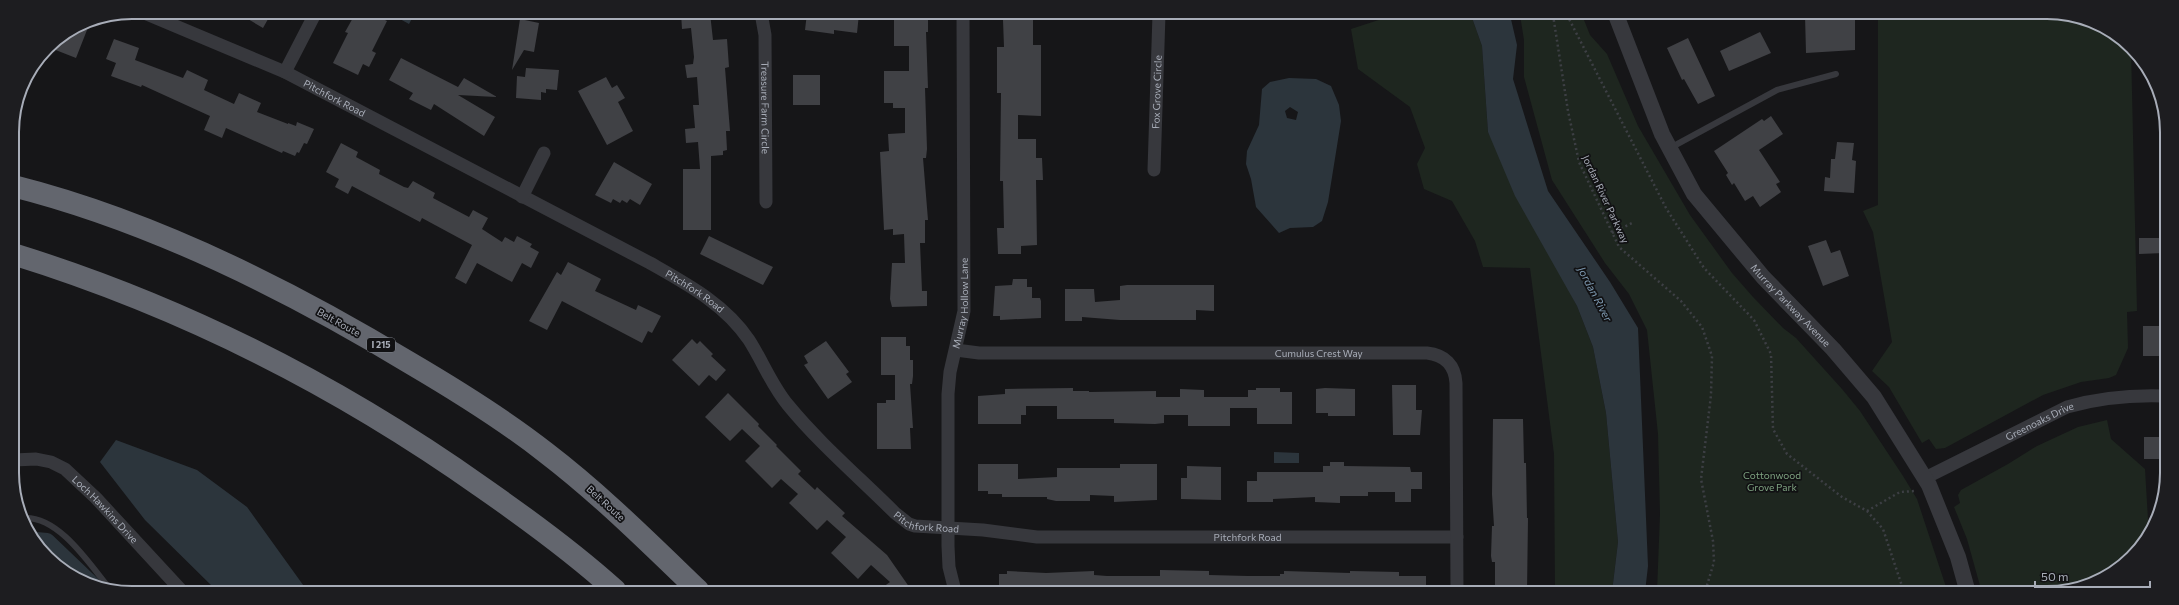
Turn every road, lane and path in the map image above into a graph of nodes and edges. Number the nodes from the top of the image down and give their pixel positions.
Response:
1 (159, 19) edge
2 (312, 19) edge
3 (762, 19) edge
4 (963, 19) edge
5 (1159, 19) edge
6 (1554, 19) edge
7 (1569, 19) edge
8 (1618, 19) edge
9 (285, 72) junction
10 (1836, 74) dead end
11 (1670, 148) junction
12 (544, 153) dead end
13 (1154, 170) dead end
14 (19, 188) edge
15 (522, 197) junction
16 (766, 202) dead end
17 (1632, 223) dead end
18 (1612, 233) junction
19 (19, 256) edge
20 (956, 350) junction
21 (2160, 396) edge
22 (19, 460) edge
23 (1925, 478) junction
24 (1913, 491) dead end
25 (1867, 511) junction
26 (29, 519) edge
27 (948, 528) junction
28 (1457, 537) junction
29 (104, 582) edge
30 (177, 586) edge
31 (610, 586) edge
32 (694, 586) edge
33 (954, 586) edge
34 (1457, 586) edge
35 (1707, 586) edge
36 (1902, 586) edge
37 (1966, 586) edge

1 - 9 street, Pitchfork Road
2 - 9 street
3 - 16 street, Treasure Farm Circle
4 - 20 street, Murray Hollow Lane
5 - 13 street, Fox Grove Circle
6 - 18 path, Jordan River Parkway
7 - 25 path
8 - 11 street, Murray Parkway Avenue
9 - 15 street, Pitchfork Road
10 - 11 lane
11 - 23 street, Murray Parkway Avenue
12 - 15 street
14 - 32 highway, Belt Route / I 215
15 - 27 street, Pitchfork Road
17 - 18 path
18 - 35 path, Jordan River Parkway
19 - 31 highway
20 - 27 street, Murray Hollow Lane
20 - 28 street, Cumulus Crest Way
21 - 23 street, Greenoaks Drive
22 - 30 street, Loch Hawkins Drive
23 - 37 street, Murray Parkway Avenue
24 - 25 path
25 - 36 path
26 - 29 lane
27 - 28 street, Pitchfork Road
27 - 33 street, Murray Hollow Lane
28 - 34 street, Cumulus Crest Way

